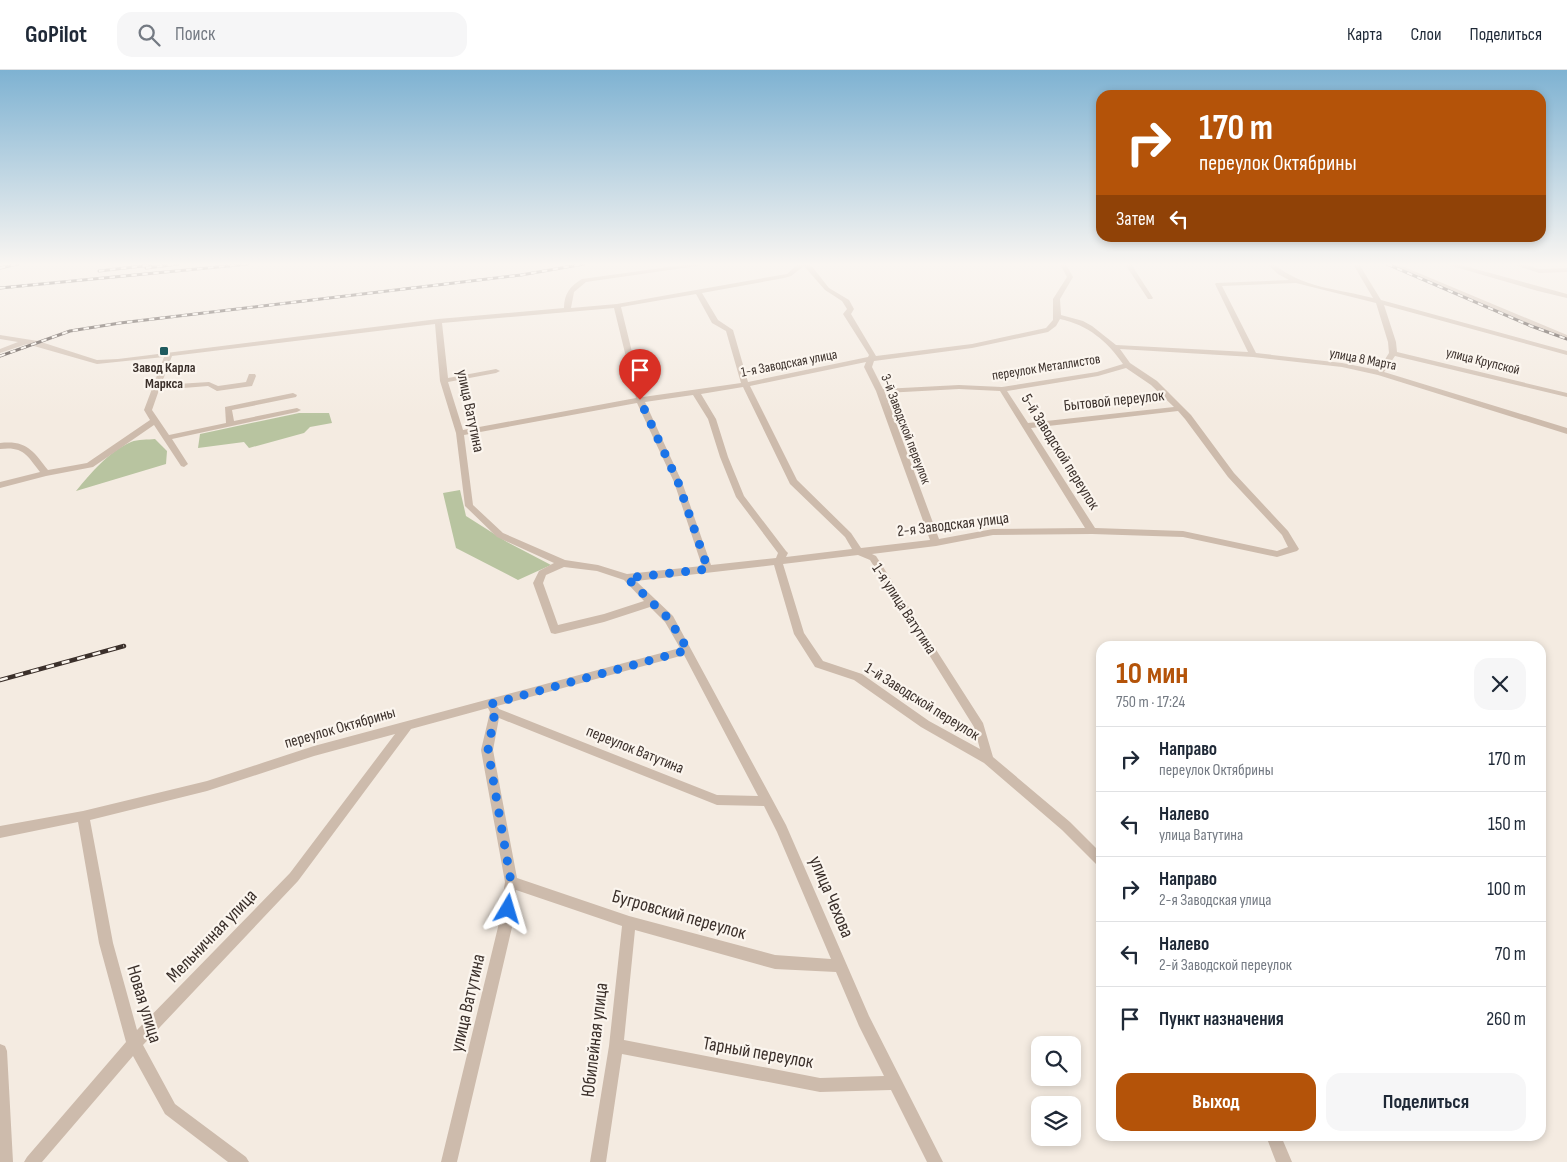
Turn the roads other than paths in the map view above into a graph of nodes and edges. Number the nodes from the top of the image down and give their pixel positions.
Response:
1 (510, 315) edge
2 (619, 315) edge
3 (712, 315) edge
4 (848, 315) edge
5 (1071, 315) edge
6 (1233, 315) edge
7 (1383, 315) edge
8 (1427, 315) edge
9 (1512, 315) edge
10 (1059, 317) joint
11 (438, 320) junction
12 (1077, 320) junction
13 (0, 337) edge
14 (1567, 338) edge
15 (26, 341) junction
16 (1116, 347) junction
17 (0, 351) edge
18 (1393, 353) junction
19 (1567, 353) edge
20 (169, 354) junction
21 (1252, 355) junction
22 (870, 359) junction
23 (1127, 366) junction
24 (496, 370) dead end
25 (1380, 372) junction
26 (252, 376) dead end
27 (444, 381) junction
28 (745, 384) junction
29 (157, 388) junction
30 (1002, 389) junction
31 (695, 391) junction
32 (880, 391) junction
33 (293, 395) dead end
34 (1567, 396) edge
35 (640, 400) junction
36 (1178, 409) junction
37 (297, 410) dead end
38 (155, 420) junction
39 (230, 424) junction
40 (1024, 426) junction
41 (1567, 431) edge
42 (460, 433) junction
43 (166, 438) junction
44 (0, 446) edge
45 (184, 464) dead end
46 (46, 473) junction
47 (0, 485) edge
48 (1092, 531) junction
49 (936, 544) junction
50 (858, 551) junction
51 (778, 562) junction
52 (563, 563) junction
53 (708, 569) junction
54 (627, 578) junction
55 (652, 602) junction
56 (688, 650) junction
57 (493, 708) junction
58 (407, 726) junction
59 (988, 760) junction
60 (766, 801) junction
61 (82, 816) junction
62 (0, 832) edge
63 (1096, 856) edge
64 (511, 882) junction
65 (629, 922) junction
66 (841, 966) junction
67 (134, 1044) junction
68 (616, 1046) junction
69 (0, 1051) edge
70 (895, 1083) junction
71 (1275, 1141) edge
72 (5, 1162) edge
73 (32, 1162) edge
74 (241, 1162) edge
75 (449, 1162) edge
76 (598, 1162) edge
77 (935, 1162) edge
78 (1284, 1162) edge

1 - 11 street
2 - 35 street
3 - 28 street, 1-я улица Ватутина
4 - 22 street, 3-й Заводской переулок
5 - 12 street
6 - 21 street
7 - 18 street
8 - 19 street
9 - 14 street
10 - 12 street, переулок Металлистов
10 - 22 street, 1-я Заводская улица
11 - 20 street
11 - 27 street, улица Ватутина
12 - 16 street, переулок Металлистов
13 - 15 street
15 - 17 street
15 - 20 street
16 - 21 street, улица 8 Марта
16 - 23 street, переулок Металлистов
18 - 25 street
18 - 34 street, улица Крупской
20 - 29 street
21 - 25 street, улица 8 Марта
22 - 28 street, 1-я Заводская улица
22 - 32 street, 3-й Заводской переулок
23 - 30 street, переулок Металлистов
23 - 36 street
24 - 27 street
25 - 41 street, улица 8 Марта
26 - 29 street
27 - 42 street, улица Ватутина
28 - 31 street, 1-я Заводская улица
28 - 50 street, 1-я улица Ватутина
29 - 38 street
30 - 32 street, переулок Металлистов
30 - 40 street, 5-й Заводской переулок
31 - 35 street, 1-я Заводская улица
31 - 51 street, 1-й Заводской переулок
32 - 49 street, 3-й Заводской переулок
33 - 39 street
35 - 42 street, 1-я Заводская улица
35 - 53 street
36 - 40 street, Бытовой переулок
36 - 48 street, 2-я Заводская улица
37 - 39 street
38 - 43 street
38 - 46 street
39 - 43 street
40 - 48 street, 5-й Заводской переулок
42 - 52 street, улица Ватутина
43 - 45 street
44 - 46 street
46 - 47 street
48 - 49 street, 2-я Заводская улица
49 - 50 street, 2-я Заводская улица
50 - 51 street, 2-я Заводская улица
50 - 59 street, 1-я улица Ватутина
51 - 53 street, 2-я Заводская улица
51 - 59 street, 1-й Заводской переулок
52 - 54 street, улица Ватутина
52 - 55 street
53 - 54 street, 2-я Заводская улица
54 - 55 street, улица Ватутина
55 - 56 street, улица Ватутина
56 - 57 street, переулок Октябрины
56 - 60 street, улица Чехова
57 - 58 street, переулок Октябрины
57 - 60 street, переулок Ватутина
57 - 64 street, улица Ватутина
58 - 61 street, переулок Октябрины
58 - 67 street, Мельничная улица
59 - 63 street
60 - 66 street, улица Чехова
61 - 62 street, переулок Октябрины
61 - 67 street, Новая улица
64 - 65 street, Бугровский переулок
64 - 75 street, улица Ватутина
65 - 66 street, Бугровский переулок
65 - 68 street, Юбилейная улица
66 - 70 street, улица Чехова
67 - 73 street, Мельничная улица
67 - 74 street, Новая улица
68 - 70 street, Тарный переулок
68 - 76 street, Юбилейная улица
69 - 72 street
70 - 77 street, улица Чехова
71 - 78 street

